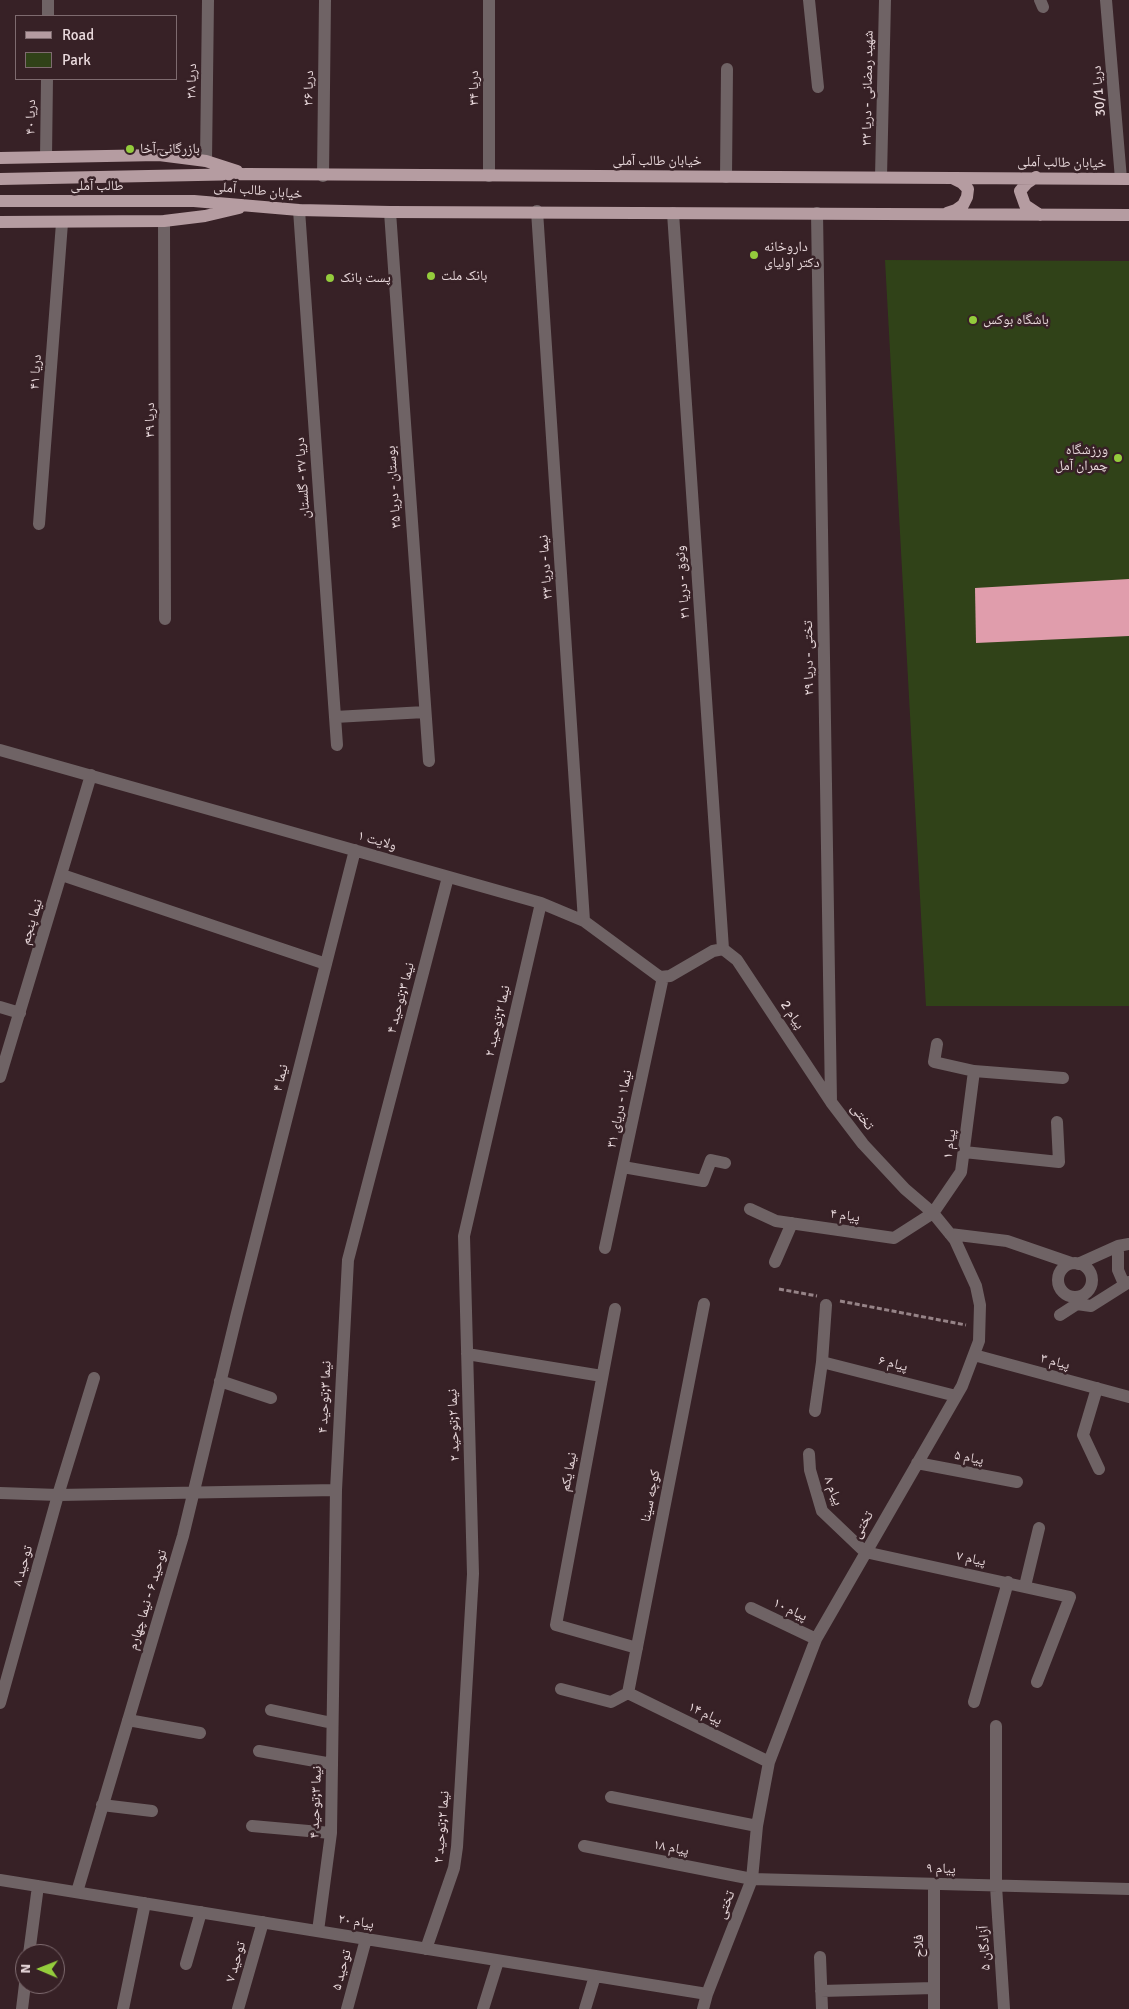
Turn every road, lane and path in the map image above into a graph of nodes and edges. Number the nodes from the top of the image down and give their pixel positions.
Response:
1 (48, 0) edge
2 (208, 0) edge
3 (325, 0) edge
4 (490, 0) edge
5 (809, 0) edge
6 (885, 0) edge
7 (1106, 0) edge
8 (48, 15) edge
9 (728, 69) dead end
10 (47, 80) edge
11 (818, 87) dead end
12 (46, 157) junction
13 (0, 158) edge
14 (206, 161) junction
15 (247, 174) junction
16 (185, 176) joint
17 (323, 176) junction
18 (488, 176) junction
19 (726, 177) junction
20 (881, 177) junction
21 (1036, 177) junction
22 (952, 178) junction
23 (0, 179) edge
24 (1125, 179) edge
25 (194, 200) joint
26 (0, 201) edge
27 (250, 206) junction
28 (299, 210) junction
29 (537, 211) junction
30 (390, 212) junction
31 (673, 213) junction
32 (816, 213) junction
33 (942, 214) junction
34 (1040, 215) junction
35 (1129, 215) edge
36 (164, 221) junction
37 (0, 222) edge
38 (62, 223) junction
39 (39, 524) dead end
40 (165, 619) dead end
41 (425, 712) junction
42 (335, 717) junction
43 (337, 745) dead end
44 (0, 750) edge
45 (429, 761) dead end
46 (91, 775) junction
47 (355, 850) junction
48 (62, 875) junction
49 (448, 877) junction
50 (541, 903) junction
51 (584, 921) junction
52 (723, 949) junction
53 (326, 964) junction
54 (663, 978) junction
55 (0, 1007) edge
56 (20, 1013) junction
57 (937, 1044) dead end
58 (974, 1071) junction
59 (0, 1077) edge
60 (1064, 1078) dead end
61 (831, 1102) junction
62 (1057, 1122) dead end
63 (964, 1152) junction
64 (725, 1163) dead end
65 (623, 1167) junction
66 (750, 1209) dead end
67 (933, 1214) junction
68 (792, 1223) junction
69 (950, 1234) junction
70 (1124, 1245) edge
71 (605, 1248) dead end
72 (775, 1262) dead end
73 (1075, 1263) junction
74 (1126, 1283) edge
75 (778, 1289) dead end
76 (826, 1301) junction
77 (1076, 1301) junction
78 (704, 1304) dead end
79 (615, 1309) dead end
80 (237, 1313) joint
81 (1060, 1315) dead end
82 (979, 1327) junction
83 (467, 1354) junction
84 (974, 1355) junction
85 (822, 1362) junction
86 (602, 1376) junction
87 (94, 1378) dead end
88 (220, 1381) junction
89 (1097, 1388) junction
90 (956, 1396) junction
91 (1129, 1397) edge
92 (271, 1398) dead end
93 (815, 1412) dead end
94 (809, 1454) dead end
95 (917, 1463) junction
96 (1098, 1469) dead end
97 (1016, 1482) dead end
98 (336, 1490) junction
99 (0, 1493) edge
100 (193, 1493) junction
101 (58, 1495) junction
102 (1039, 1528) dead end
103 (865, 1552) junction
104 (1008, 1582) junction
105 (1025, 1586) junction
106 (751, 1608) dead end
107 (816, 1639) junction
108 (637, 1648) junction
109 (1037, 1682) dead end
110 (561, 1689) dead end
111 (628, 1693) junction
112 (974, 1702) dead end
113 (0, 1703) edge
114 (271, 1710) dead end
115 (128, 1720) junction
116 (332, 1723) junction
117 (996, 1726) dead end
118 (200, 1733) dead end
119 (259, 1751) dead end
120 (769, 1762) junction
121 (332, 1764) junction
122 (611, 1797) dead end
123 (102, 1805) junction
124 (152, 1811) dead end
125 (252, 1826) dead end
126 (756, 1826) junction
127 (331, 1833) junction
128 (584, 1846) dead end
129 (752, 1879) junction
130 (0, 1880) edge
131 (934, 1884) junction
132 (38, 1886) junction
133 (996, 1886) junction
134 (1129, 1889) edge
135 (77, 1892) junction
136 (145, 1903) junction
137 (200, 1912) junction
138 (263, 1922) junction
139 (318, 1931) junction
140 (366, 1939) junction
141 (30, 1944) edge
142 (426, 1949) junction
143 (820, 1957) dead end
144 (498, 1960) junction
145 (186, 1964) dead end
146 (595, 1976) junction
147 (934, 1988) junction
148 (821, 1991) junction
149 (24, 1994) edge
150 (707, 1994) junction
151 (22, 2009) edge
152 (123, 2009) edge
153 (238, 2009) edge
154 (346, 2009) edge
155 (483, 2009) edge
156 (584, 2009) edge
157 (703, 2009) edge
158 (822, 2009) edge
159 (934, 2009) edge
160 (1004, 2009) edge

1 - 8 street
2 - 14 street, دریا ۳۸
3 - 17 street, دریا ۳۶
4 - 18 street, دریا ۳۴
5 - 11 street
6 - 20 street, شهید رمضانی - دریا ۳۲
7 - 24 street, دریا 30/1
9 - 19 street
10 - 12 street, دریا ۴۰
12 - 13 main road
12 - 14 main road
14 - 15 main road
15 - 16 main road, خیابان طالب آملی
15 - 17 main road, خیابان طالب آملی
16 - 23 main road, طالب آملی
17 - 18 main road, خیابان طالب آملی
18 - 19 main road, خیابان طالب آملی
19 - 20 main road, خیابان طالب آملی
20 - 22 main road, خیابان طالب آملی
21 - 22 main road, خیابان طالب آملی
21 - 24 main road, خیابان طالب آملی
21 - 34 main road
22 - 33 main road
25 - 26 main road, طالب آملی
25 - 27 main road, خیابان طالب آملی
27 - 28 main road, خیابان طالب آملی
27 - 36 main road
28 - 30 main road, خیابان طالب آملی
28 - 42 street, دریا ۳۷ - گلستان
29 - 30 main road, خیابان طالب آملی
29 - 31 main road, خیابان طالب آملی
29 - 51 street, نیما - دریا ۳۳
30 - 41 street, بوستان - دریا ۳۵
31 - 32 main road, خیابان طالب آملی
31 - 52 street, وثوق - دریا ۳۱
32 - 33 main road, خیابان طالب آملی
32 - 61 street, تختی - دریا ۲۹
33 - 34 main road, خیابان طالب آملی
34 - 35 main road, خیابان طالب آملی
36 - 38 main road
36 - 40 street, دریا ۳۹
37 - 38 main road
38 - 39 street, دریا ۴۱
41 - 42 street
41 - 45 street, بوستان - دریا ۳۵
42 - 43 street, دریا ۳۷ - گلستان
44 - 46 street, ولایت ۱
46 - 47 street, ولایت ۱
46 - 48 street, نیما پنجم
47 - 49 street, ولایت ۱
47 - 53 street, نیما ۴
48 - 53 street
48 - 56 street, نیما پنجم
49 - 50 street, ولایت ۱
49 - 98 street, نیما ۳;توحید ۴
50 - 51 street, ولایت ۱
50 - 83 street, نیما ۲;توحید ۲
51 - 54 street, ولایت ۱
52 - 54 street
52 - 61 street, پیام 2
53 - 80 street, نیما ۴
54 - 65 street, نیما۱ - دریای ۳۱
55 - 56 street
56 - 59 street, نیما پنجم
57 - 58 street
58 - 60 street
58 - 63 street, پیام ۱
61 - 67 street, تختی
62 - 63 street
63 - 67 street, پیام ۱
64 - 65 street
65 - 71 street, نیما۱ - دریای ۳۱
66 - 68 street, پیام ۴
67 - 68 street, پیام ۴
67 - 69 street, تختی
68 - 72 street
69 - 73 street
69 - 82 street, تختی
70 - 73 street
70 - 74 street
73 - 77 street
73 - 77 street
74 - 77 street
75 - 76 path
76 - 82 path
76 - 85 street
77 - 81 street
78 - 108 street, کوچه سینا
79 - 86 street
80 - 88 street, توحید ۶ - نیما چهارم
82 - 84 street, تختی
83 - 86 street
83 - 142 street, نیما ۲;توحید ۲
84 - 89 street, پيام ۳
84 - 90 street, تختی
85 - 90 street, پیام ۶
85 - 93 street
86 - 108 street, نیما یکم
87 - 101 street, توحید ۸
88 - 92 street
88 - 100 street, توحید ۶ - نیما چهارم
89 - 91 street, پيام ۳
89 - 96 street
90 - 95 street, تختی
94 - 103 street, پیام ۸
95 - 97 street, پیام ۵
95 - 103 street, تختی
98 - 100 street
98 - 116 street, نیما ۳;توحید ۴
99 - 101 street
100 - 101 street
100 - 115 street, توحید ۶ - نیما چهارم
101 - 113 street, توحید ۸
102 - 105 street
103 - 104 street, پیام ۷
103 - 107 street, تختی
104 - 105 street, پیام ۷
104 - 112 street
105 - 109 street, پیام ۷
106 - 107 street, پیام ۱۰
107 - 120 street, تختی
108 - 111 street, کوچه سینا
110 - 111 street
111 - 120 street, پیام ۱۴
114 - 116 street
115 - 118 street
115 - 123 street, توحید ۶ - نیما چهارم
116 - 121 street, نیما ۳;توحید ۴
117 - 133 street, آزادگان ۵
119 - 121 street
120 - 126 street, تختی
121 - 127 street, نیما ۳;توحید ۴
122 - 126 street
123 - 124 street
123 - 135 street, توحید ۶ - نیما چهارم
125 - 127 street
126 - 129 street, تختی
127 - 139 street, نیما ۳;توحید ۴
128 - 129 street, پیام ۱۸
129 - 131 street, پیام ۹
129 - 150 street, تختی
130 - 132 street, پیام ۲۰
131 - 133 street, پیام ۹
131 - 147 street, فلاح
132 - 135 street, پیام ۲۰
132 - 141 street
133 - 134 street, پیام ۹
133 - 160 street, آزادگان ۵
135 - 136 street, پیام ۲۰
136 - 137 street, پیام ۲۰
136 - 152 street
137 - 138 street, پیام ۲۰
137 - 145 street
138 - 139 street, پیام ۲۰
138 - 153 street, توحید ۷
139 - 140 street, پیام ۲۰
140 - 142 street, پیام ۲۰
140 - 154 street, توحید ۵
142 - 144 street, پیام ۲۰
143 - 148 street
144 - 146 street, پیام ۲۰
144 - 155 street
146 - 150 street, پیام ۲۰
146 - 156 street
147 - 148 street
147 - 159 street, فلاح
148 - 158 street
149 - 151 street
150 - 157 street, تختی

